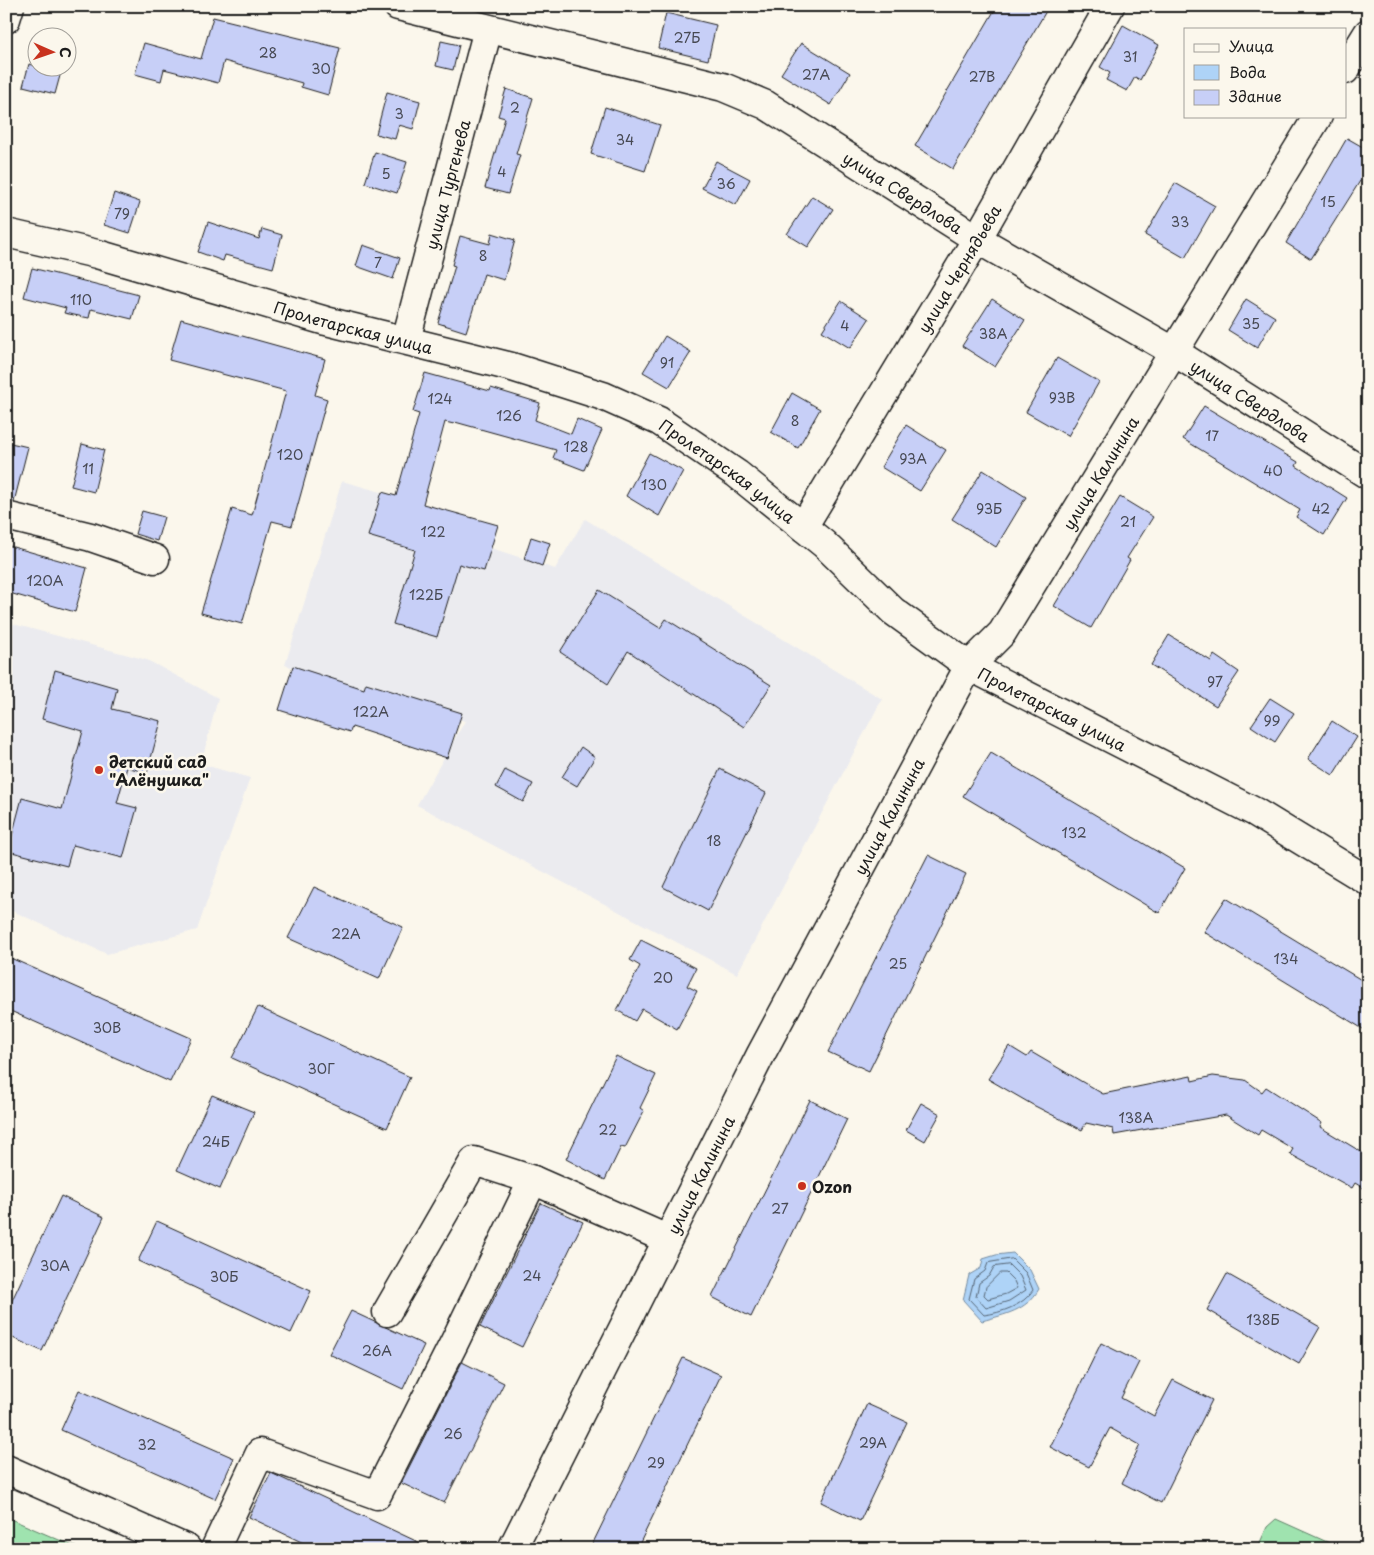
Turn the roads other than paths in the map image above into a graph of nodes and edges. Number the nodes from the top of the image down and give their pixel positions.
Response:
1 (10, 6) edge
2 (398, 6) edge
3 (1110, 6) edge
4 (6, 19) edge
5 (488, 29) junction
6 (1368, 33) edge
7 (1346, 68) edge
8 (1317, 118) edge
9 (6, 233) edge
10 (977, 239) junction
11 (406, 340) junction
12 (1173, 351) junction
13 (1368, 475) edge
14 (6, 516) edge
15 (804, 527) junction
16 (156, 559) dead end
17 (970, 666) junction
18 (1368, 881) edge
19 (533, 1180) junction
20 (667, 1239) junction
21 (387, 1312) dead end
22 (6, 1469) edge
23 (187, 1549) edge
24 (215, 1549) edge
25 (512, 1549) edge

1 - 4 street
2 - 5 street, улица Свердлова
3 - 10 street, улица Чернядьева
5 - 10 street, улица Свердлова
5 - 11 street, улица Тургенева
6 - 7 street
8 - 12 street, улица Калинина
9 - 11 street, Пролетарская улица
10 - 12 street, улица Свердлова
10 - 15 street, улица Чернядьева
11 - 15 street, Пролетарская улица
12 - 13 street, улица Свердлова
12 - 17 street, улица Калинина
14 - 16 street
15 - 17 street, Пролетарская улица
17 - 18 street, Пролетарская улица
17 - 20 street, улица Калинина
19 - 20 street
19 - 21 street
19 - 24 street
20 - 25 street, улица Калинина
22 - 23 street

